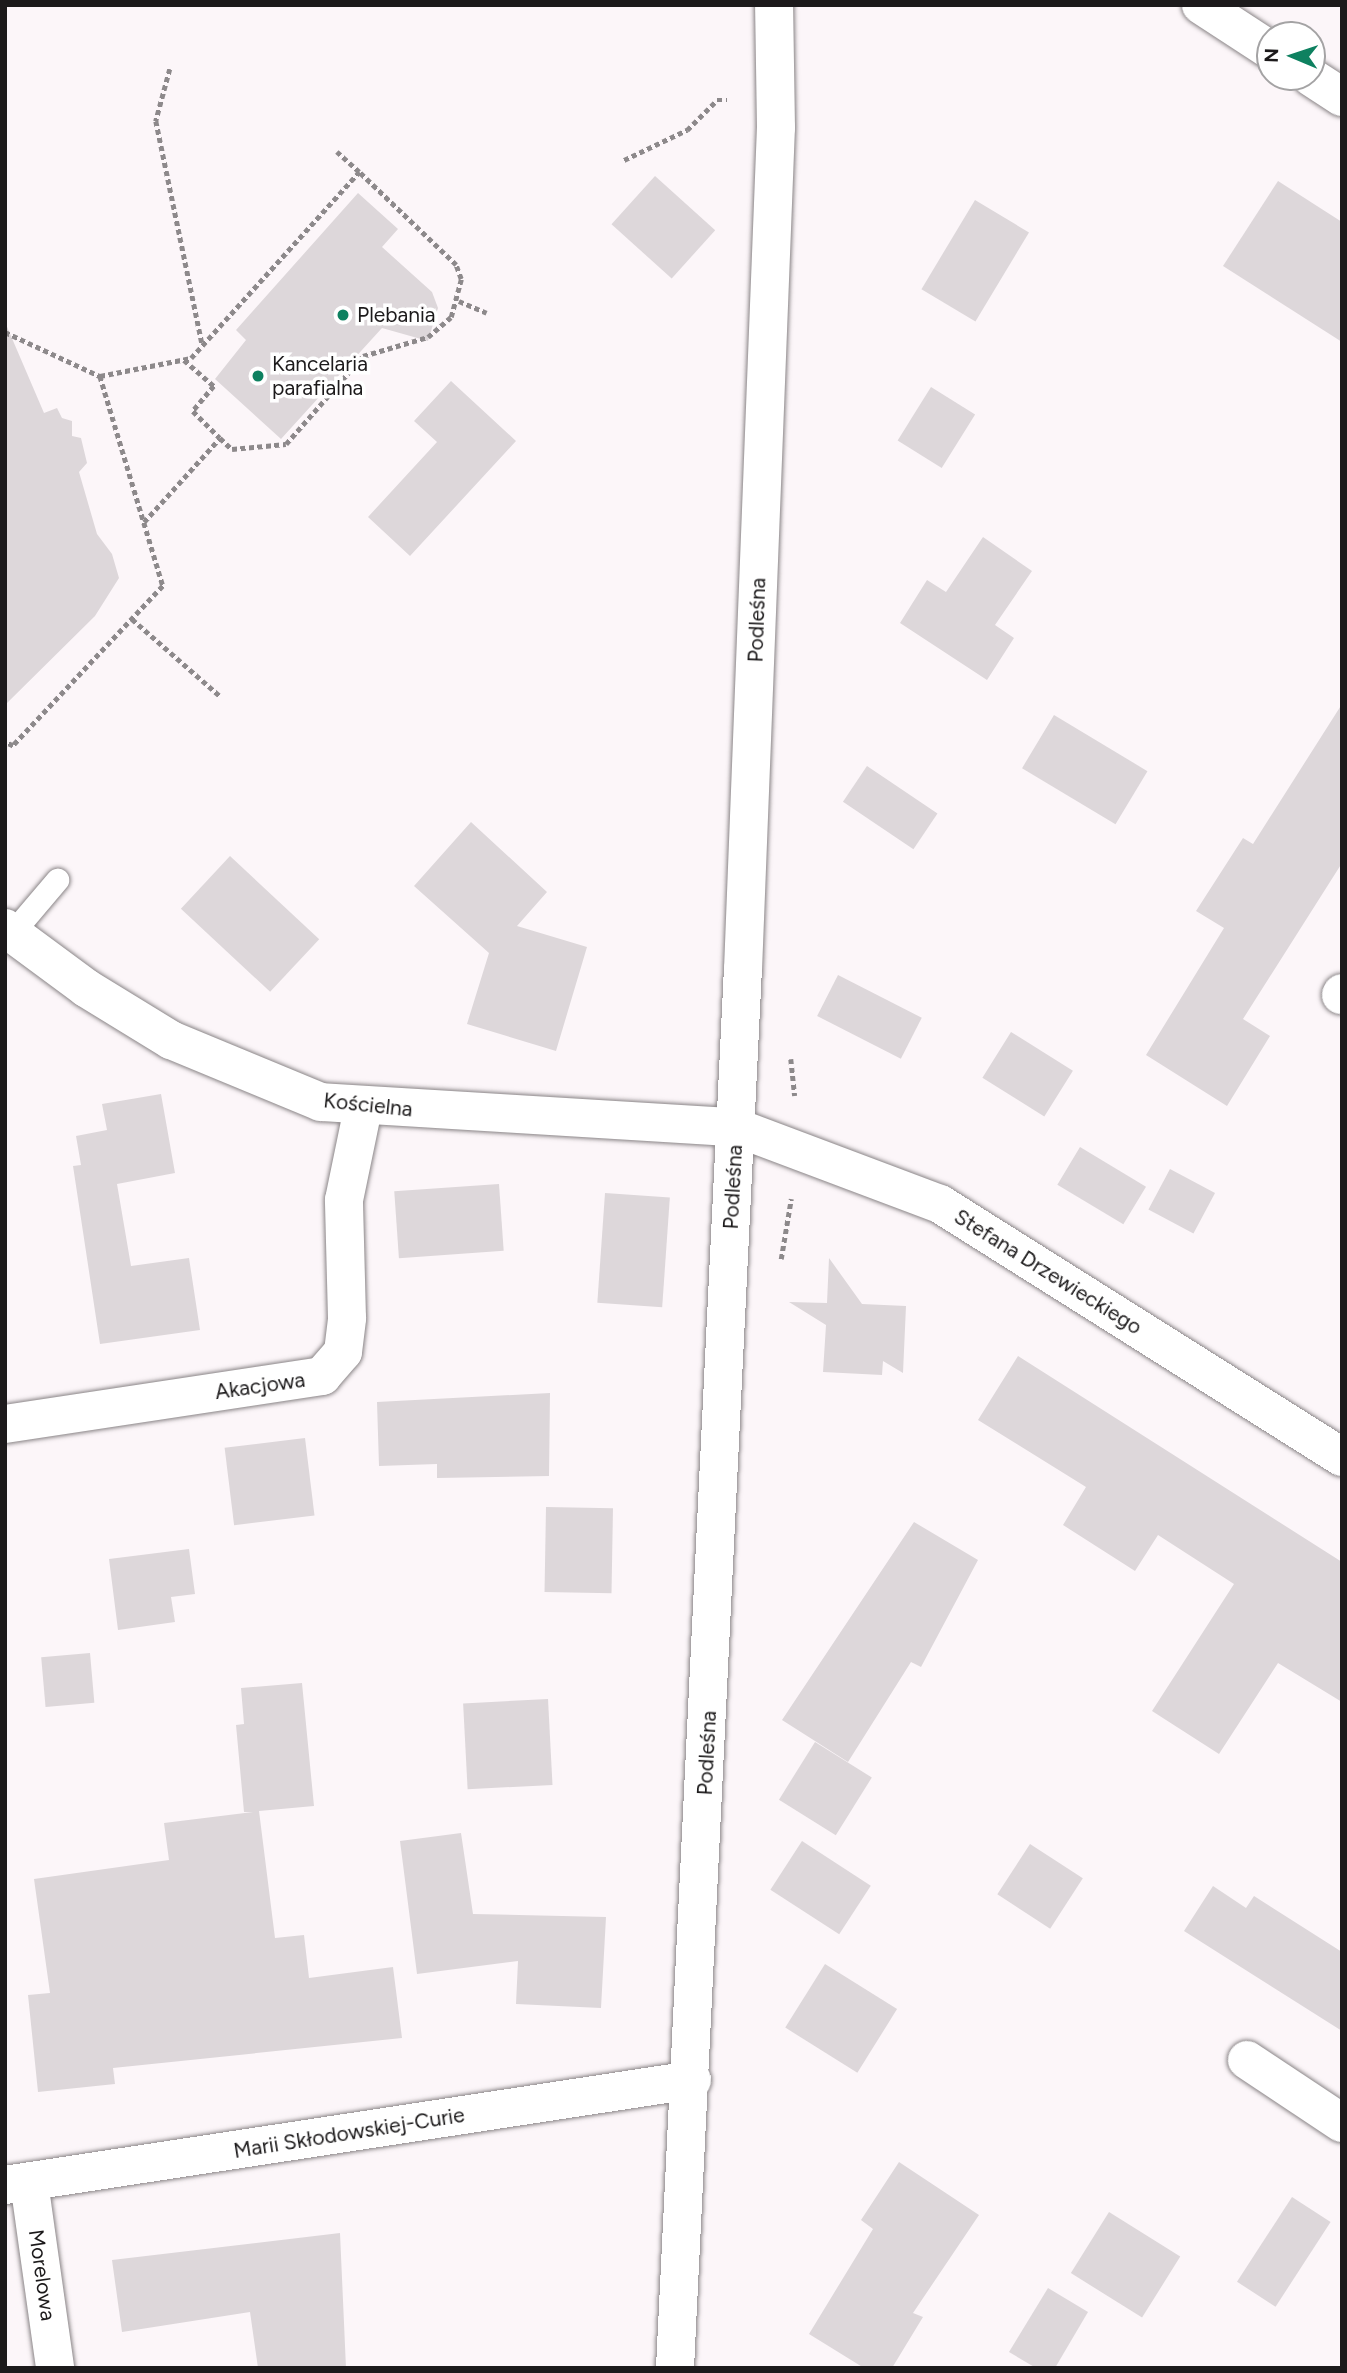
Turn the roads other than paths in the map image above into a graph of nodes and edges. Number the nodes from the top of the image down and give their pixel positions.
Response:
1 (774, 5) edge
2 (1200, 5) edge
3 (1256, 41) edge
4 (1326, 87) edge
5 (1342, 97) edge
6 (57, 880) dead end
7 (9, 931) edge
8 (363, 1108) junction
9 (735, 1127) junction
10 (5, 1424) edge
11 (1342, 1457) edge
12 (1247, 2060) dead end
13 (692, 2080) junction
14 (1342, 2123) edge
15 (17, 2183) edge
16 (55, 2368) edge
17 (675, 2368) edge

1 - 9 street, Podleśna
2 - 3 street
4 - 5 street
6 - 7 lane
7 - 8 street, Kościelna
8 - 9 street, Kościelna
8 - 10 street, Akacjowa
9 - 11 street, Stefana Drzewieckiego
9 - 13 street, Podleśna
12 - 14 street
13 - 15 street, Marii Skłodowskiej-Curie
13 - 17 street, Podleśna
15 - 16 street, Morelowa

